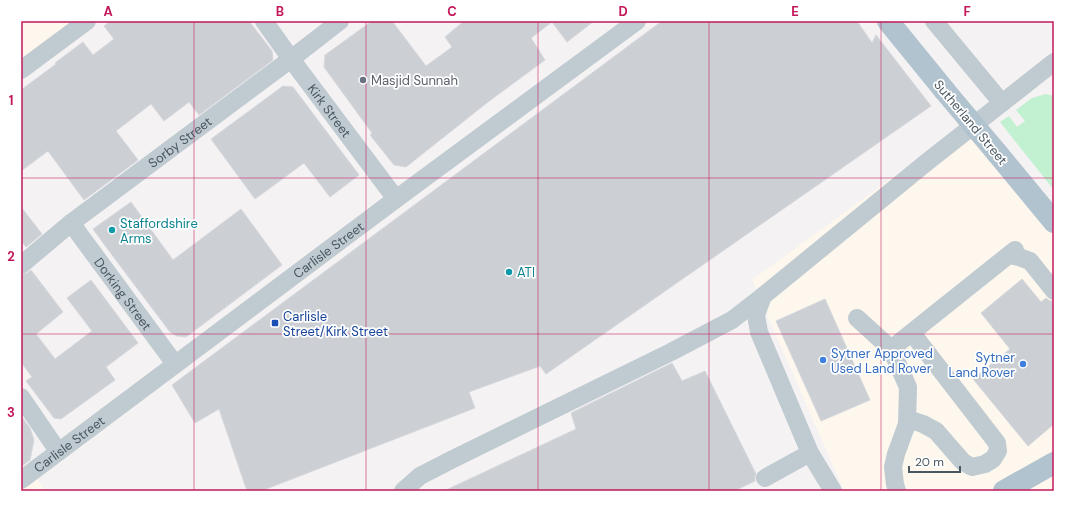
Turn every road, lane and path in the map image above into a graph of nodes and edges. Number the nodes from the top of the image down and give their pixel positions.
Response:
1 (87, 21) edge
2 (264, 21) edge
3 (340, 21) edge
4 (637, 21) edge
5 (888, 21) edge
6 (934, 21) edge
7 (291, 59) junction
8 (1053, 65) edge
9 (21, 70) edge
10 (1002, 103) junction
11 (396, 199) junction
12 (1054, 222) edge
13 (70, 223) junction
14 (21, 265) edge
15 (1054, 291) edge
16 (763, 296) junction
17 (857, 318) dead end
18 (912, 333) junction
19 (890, 349) junction
20 (175, 364) junction
21 (21, 397) edge
22 (908, 419) junction
23 (58, 451) junction
24 (810, 453) junction
25 (1054, 463) edge
26 (765, 478) dead end
27 (21, 480) edge
28 (403, 491) edge
29 (833, 491) edge
30 (897, 491) edge
31 (1004, 491) edge

1 - 9 street
2 - 7 street, Kirk Street
3 - 7 street, Sorby Street
4 - 11 street, Carlisle Street
5 - 12 main road, Sutherland Street, bridge
6 - 10 street
7 - 11 street, Kirk Street
7 - 13 street, Sorby Street
8 - 10 street
10 - 16 street
11 - 20 street, Carlisle Street
13 - 14 street, Sorby Street
13 - 20 street, Dorking Street
15 - 18 street
16 - 24 street
16 - 28 street
17 - 19 street
18 - 19 street
18 - 22 street
19 - 22 street
20 - 23 street, Carlisle Street
21 - 23 street
22 - 30 street
23 - 27 street, Carlisle Street
24 - 26 street
24 - 29 street
25 - 31 main road

